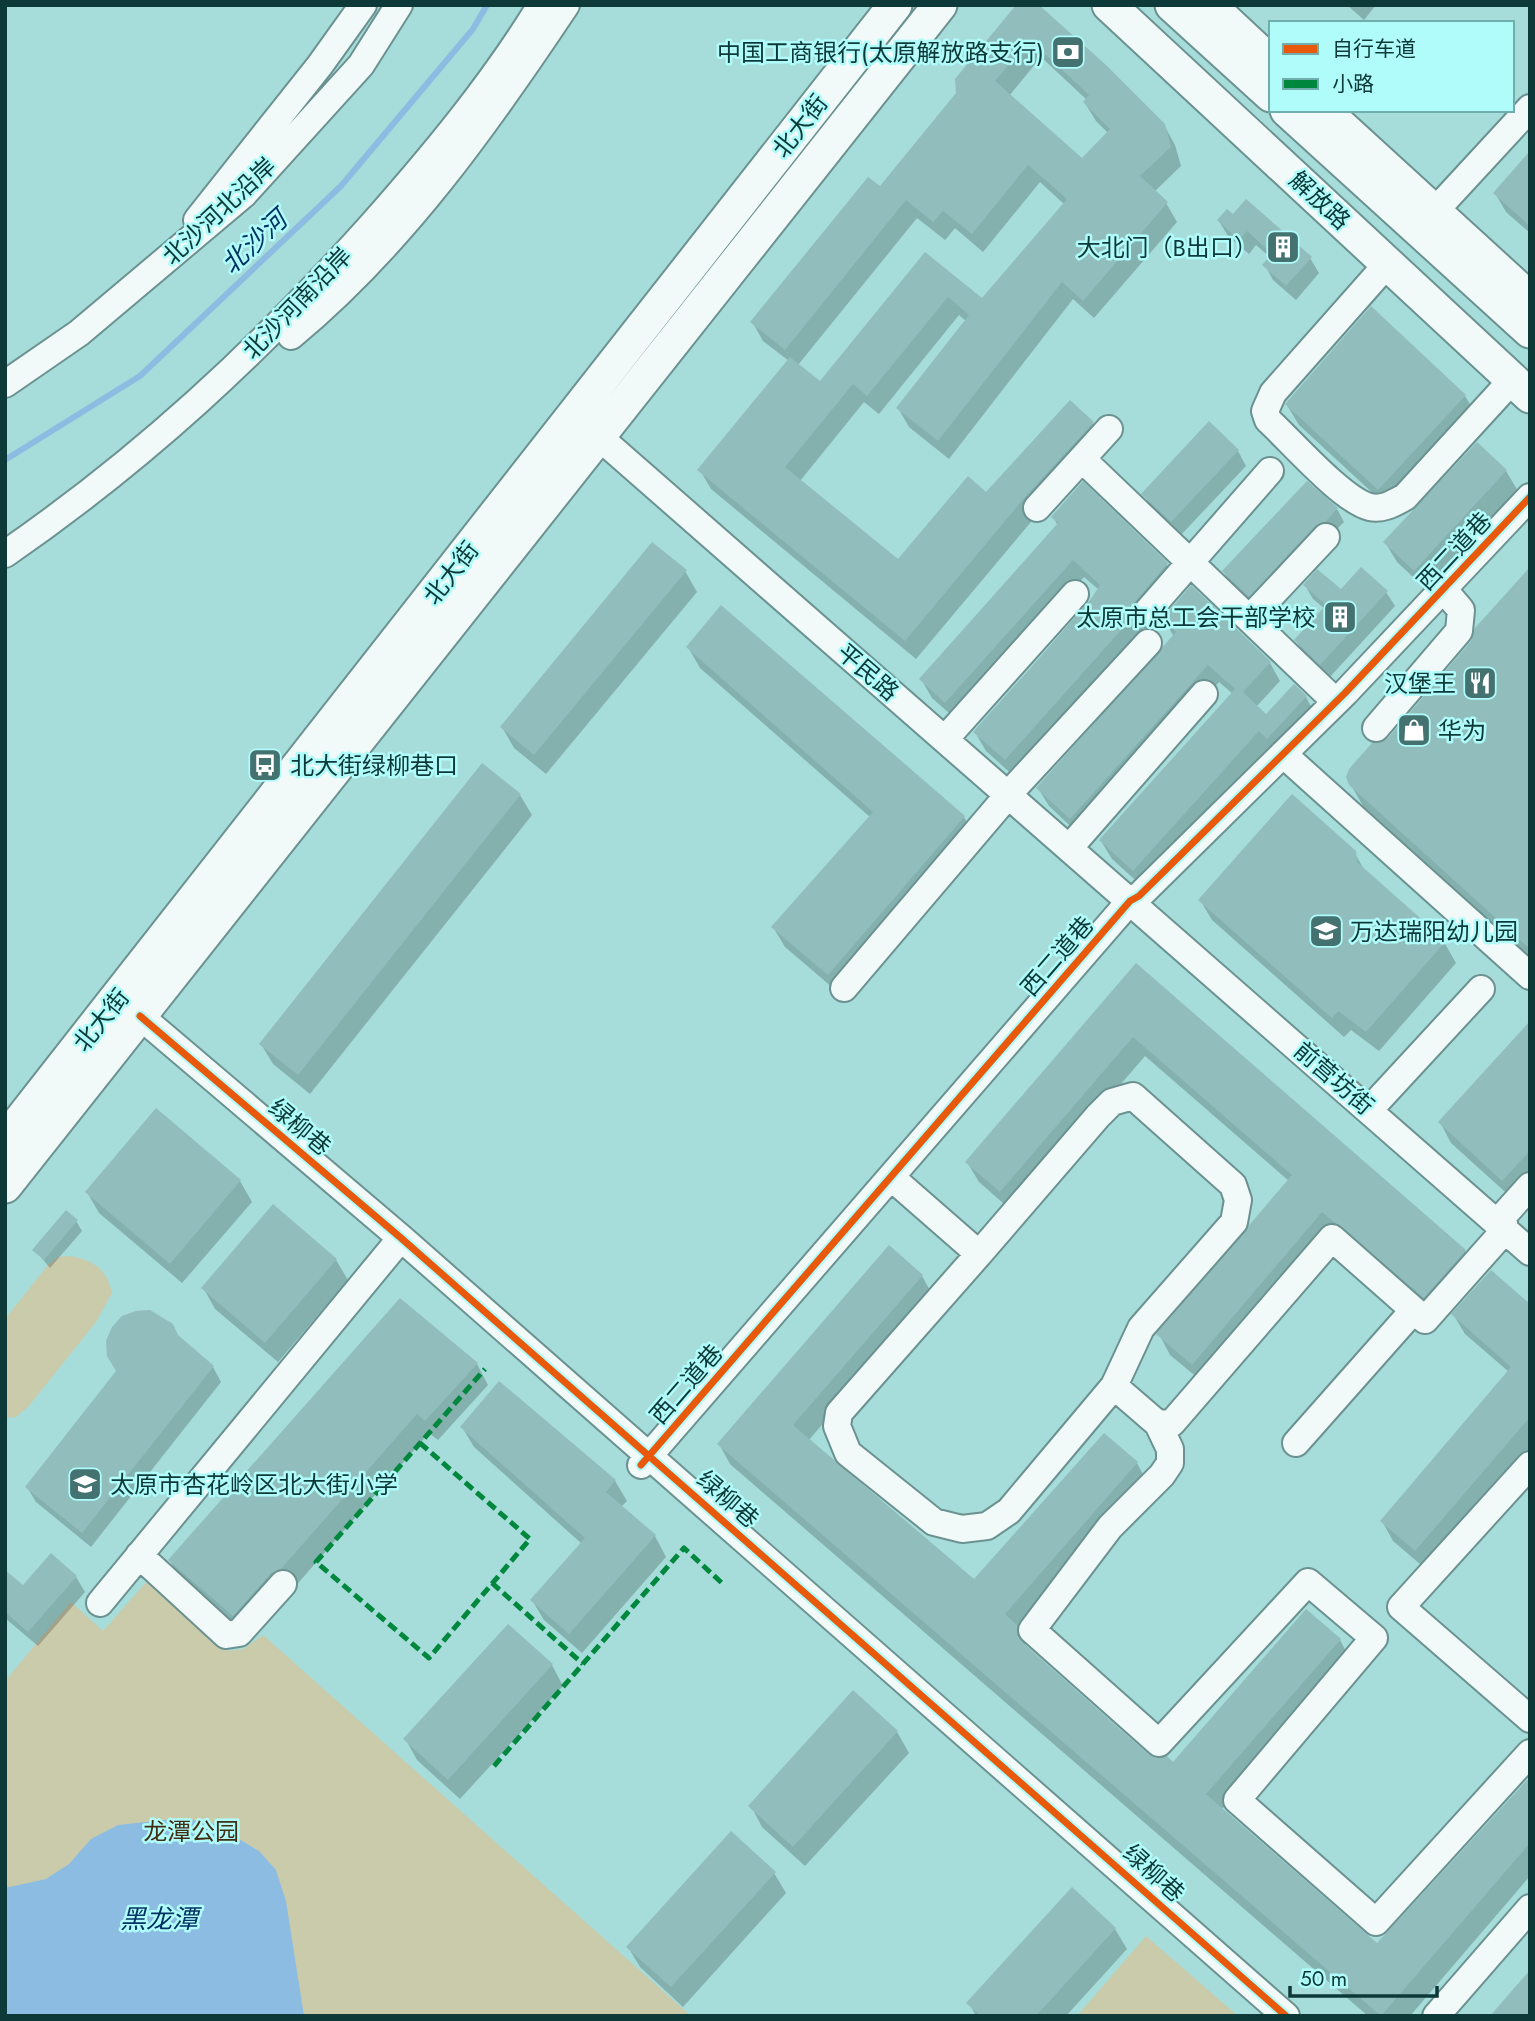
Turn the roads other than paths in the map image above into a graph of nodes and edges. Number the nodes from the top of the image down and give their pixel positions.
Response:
1 (363, 5) edge
2 (399, 5) edge
3 (541, 5) edge
4 (566, 5) edge
5 (895, 5) edge
6 (940, 5) edge
7 (1109, 5) edge
8 (1135, 5) edge
9 (1172, 5) edge
10 (1209, 5) edge
11 (1269, 60) edge
12 (1269, 93) edge
13 (1530, 108) edge
14 (1289, 112) edge
15 (1325, 112) edge
16 (1434, 212) junction
17 (1388, 263) junction
18 (148, 275) junction
19 (1530, 299) edge
20 (1530, 331) edge
21 (227, 375) junction
22 (1524, 380) edge
23 (5, 384) edge
24 (1109, 429) dead end
25 (602, 433) junction
26 (1082, 458) junction
27 (1270, 471) dead end
28 (1530, 498) edge
29 (1037, 508) dead end
30 (1326, 537) dead end
31 (7, 547) edge
32 (1191, 562) junction
33 (1444, 590) junction
34 (1075, 594) dead end
35 (1146, 613) dead end
36 (1250, 618) junction
37 (1148, 643) dead end
38 (1204, 694) dead end
39 (1336, 702) junction
40 (1376, 728) dead end
41 (948, 735) junction
42 (1283, 754) junction
43 (1012, 791) junction
44 (1073, 843) junction
45 (1135, 901) junction
46 (1530, 976) edge
47 (844, 988) dead end
48 (1481, 989) dead end
49 (136, 1022) junction
50 (1372, 1106) junction
51 (5, 1140) edge
52 (895, 1181) junction
53 (5, 1186) edge
54 (1530, 1186) edge
55 (1504, 1223) junction
56 (1530, 1240) edge
57 (396, 1244) junction
58 (1530, 1252) edge
59 (979, 1254) junction
60 (1412, 1311) junction
61 (1114, 1386) junction
62 (1158, 1424) junction
63 (1296, 1443) dead end
64 (647, 1462) junction
65 (1530, 1465) edge
66 (139, 1555) junction
67 (283, 1584) dead end
68 (100, 1603) dead end
69 (1530, 1719) edge
70 (1530, 1753) edge
71 (1530, 1908) edge
72 (1530, 1923) edge
73 (1264, 2016) edge
74 (1286, 2016) edge
75 (1436, 2016) edge
76 (1448, 2016) edge

1 - 18 street
2 - 18 street, 北沙河北沿岸
3 - 21 street, 北沙河南沿岸
4 - 21 street
5 - 51 main road, 北大街
6 - 25 main road
7 - 17 main road, 解放路
8 - 22 main road, 解放路
9 - 12 main road
10 - 11 main road
13 - 16 street
14 - 20 main road, 解放路
15 - 16 main road
16 - 19 main road
17 - 22 main road, 解放路
17 - 22 street
18 - 23 street, 北沙河北沿岸
21 - 31 street, 北沙河南沿岸
24 - 26 street
25 - 41 street, 平民路
25 - 49 main road
26 - 29 street
26 - 32 street
27 - 32 street
28 - 33 street, 西二道巷
30 - 36 street
32 - 35 street
32 - 36 street
33 - 39 street, 西二道巷
33 - 40 street
34 - 41 street
36 - 39 street
37 - 43 street
38 - 44 street
39 - 42 street, 西二道巷
41 - 43 street, 平民路
42 - 45 street, 西二道巷
42 - 46 street
43 - 44 street, 平民路
43 - 47 street
44 - 45 street, 平民路
45 - 50 street, 前营坊街
45 - 52 street, 西二道巷
48 - 50 street
49 - 53 main road
49 - 57 street, 绿柳巷
50 - 55 street, 前营坊街
52 - 59 street
52 - 64 street, 西二道巷
54 - 55 street
55 - 56 street, 前营坊街
55 - 58 street, 前营坊街
55 - 60 street
57 - 64 street, 绿柳巷
57 - 66 street
59 - 61 street
59 - 61 street
60 - 62 street
60 - 63 street
61 - 62 street
62 - 70 street
64 - 73 street, 绿柳巷
64 - 74 street, 绿柳巷
65 - 69 street
66 - 67 street
66 - 68 street
71 - 75 street
72 - 76 street

